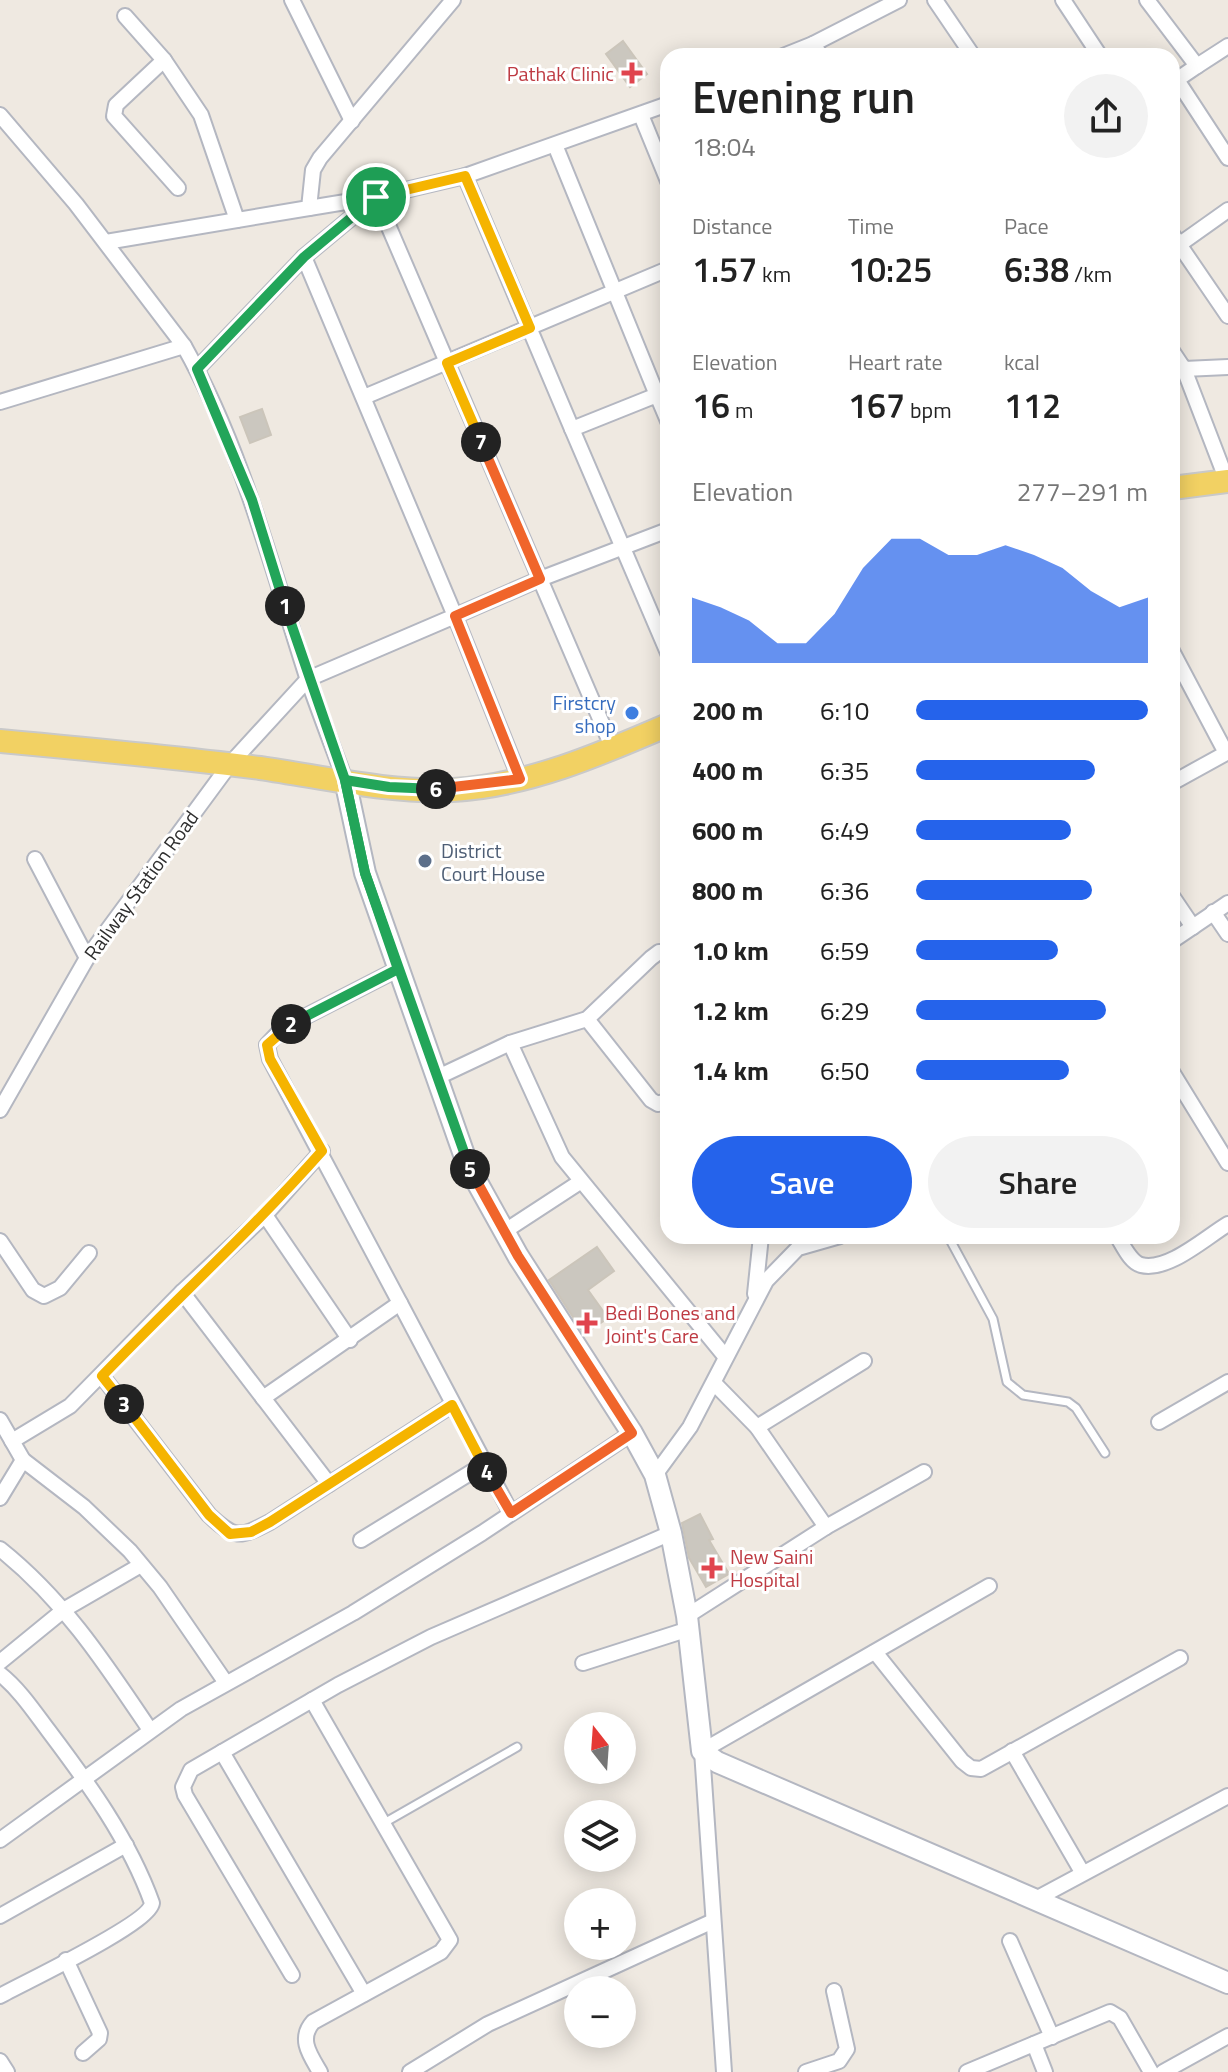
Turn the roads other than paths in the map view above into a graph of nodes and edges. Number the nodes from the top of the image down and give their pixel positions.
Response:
1 (292, 0) edge
2 (453, 0) edge
3 (899, 0) edge
4 (935, 0) edge
5 (1063, 0) edge
6 (1147, 0) edge
7 (125, 16) dead end
8 (1228, 46) edge
9 (820, 48) edge
10 (968, 48) edge
11 (1095, 48) edge
12 (164, 60) junction
13 (1197, 66) junction
14 (1180, 78) edge
15 (1180, 88) edge
16 (660, 107) edge
17 (0, 115) edge
18 (641, 115) junction
19 (352, 121) junction
20 (555, 145) junction
21 (1228, 158) edge
22 (660, 161) edge
23 (465, 176) junction
24 (178, 188) dead end
25 (376, 197) junction
26 (309, 208) junction
27 (1228, 210) edge
28 (237, 220) junction
29 (1180, 240) edge
30 (106, 242) junction
31 (1180, 250) edge
32 (304, 257) junction
33 (660, 272) edge
34 (614, 292) junction
35 (1228, 316) edge
36 (530, 328) junction
37 (184, 346) junction
38 (447, 363) junction
39 (1180, 363) edge
40 (1228, 367) edge
41 (197, 369) junction
42 (1184, 369) junction
43 (660, 387) edge
44 (660, 394) edge
45 (364, 397) junction
46 (0, 402) edge
47 (572, 429) junction
48 (1227, 481) edge
49 (1180, 487) edge
50 (660, 533) edge
51 (624, 548) junction
52 (540, 579) junction
53 (455, 616) junction
54 (660, 634) edge
55 (1180, 666) edge
56 (308, 679) junction
57 (660, 728) edge
58 (0, 741) edge
59 (613, 749) junction
60 (1227, 753) edge
61 (230, 764) junction
62 (520, 779) junction
63 (1180, 779) edge
64 (345, 780) junction
65 (35, 859) dead end
66 (1228, 903) edge
67 (1180, 908) edge
68 (1213, 912) junction
69 (1193, 927) junction
70 (1228, 934) edge
71 (1180, 936) edge
72 (660, 952) edge
73 (87, 958) junction
74 (398, 969) junction
75 (587, 1019) junction
76 (510, 1043) junction
77 (438, 1077) junction
78 (1180, 1085) edge
79 (660, 1103) edge
80 (0, 1110) edge
81 (322, 1151) junction
82 (1228, 1163) edge
83 (580, 1182) junction
84 (265, 1215) junction
85 (1228, 1224) edge
86 (505, 1231) junction
87 (0, 1241) edge
88 (760, 1244) edge
89 (812, 1244) edge
90 (952, 1244) edge
91 (1122, 1244) edge
92 (89, 1253) dead end
93 (182, 1292) junction
94 (754, 1298) junction
95 (400, 1303) junction
96 (350, 1340) junction
97 (724, 1355) junction
98 (864, 1361) dead end
99 (102, 1376) junction
100 (1228, 1382) edge
101 (714, 1383) junction
102 (263, 1398) junction
103 (452, 1405) junction
104 (0, 1420) edge
105 (1159, 1422) dead end
106 (757, 1427) junction
107 (632, 1433) junction
108 (12, 1441) junction
109 (1105, 1453) dead end
110 (23, 1460) junction
111 (483, 1465) junction
112 (924, 1472) dead end
113 (655, 1475) junction
114 (329, 1484) junction
115 (0, 1498) edge
116 (511, 1513) junction
117 (826, 1527) junction
118 (671, 1533) junction
119 (361, 1540) dead end
120 (0, 1549) edge
121 (141, 1565) junction
122 (989, 1586) dead end
123 (65, 1609) junction
124 (688, 1622) junction
125 (875, 1652) junction
126 (1180, 1658) dead end
127 (0, 1662) edge
128 (583, 1663) dead end
129 (0, 1674) edge
130 (226, 1683) junction
131 (312, 1700) junction
132 (150, 1730) junction
133 (517, 1747) dead end
134 (702, 1751) junction
135 (1012, 1751) junction
136 (222, 1752) junction
137 (84, 1777) junction
138 (1228, 1796) edge
139 (384, 1823) junction
140 (0, 1840) edge
141 (126, 1845) junction
142 (1082, 1872) junction
143 (1034, 1900) junction
144 (0, 1916) edge
145 (711, 1922) junction
146 (1010, 1941) dead end
147 (66, 1960) junction
148 (292, 1975) dead end
149 (1222, 1975) edge
150 (834, 1991) dead end
151 (364, 1994) junction
152 (0, 1996) edge
153 (1228, 2036) edge
154 (1052, 2037) junction
155 (1034, 2044) junction
156 (83, 2053) dead end
157 (0, 2061) edge
158 (1168, 2071) edge
159 (7, 2072) edge
160 (320, 2072) edge
161 (410, 2072) edge
162 (724, 2072) edge
163 (806, 2072) edge
164 (967, 2072) edge
165 (1045, 2072) edge
166 (1151, 2072) edge

1 - 19 street
2 - 19 street
3 - 9 street
4 - 10 street
5 - 11 street
6 - 13 street
7 - 12 street
8 - 13 street
12 - 24 street
12 - 28 street
13 - 14 street
15 - 21 street
16 - 18 street
17 - 30 street
18 - 20 street
18 - 22 street
19 - 26 street
20 - 23 street
20 - 34 street
23 - 25 street
23 - 36 street
25 - 26 street
25 - 32 street
25 - 38 street
26 - 28 street
27 - 29 street
28 - 30 street
30 - 37 street
31 - 35 street
32 - 41 street
32 - 45 street
33 - 34 street
34 - 36 street
34 - 43 street
36 - 38 street
36 - 47 street
37 - 41 street
37 - 46 street
38 - 45 street
38 - 52 street
39 - 42 street
40 - 42 street
41 - 56 street
42 - 48 street
44 - 47 street
45 - 53 street
47 - 51 street
48 - 49 main road
50 - 51 street
51 - 52 street
51 - 54 street
52 - 53 street
52 - 59 street
53 - 56 street
53 - 62 street
55 - 60 street
56 - 61 street, Railway Station Road
56 - 64 street
57 - 59 main road
58 - 61 main road
59 - 62 main road
60 - 63 street
61 - 64 main road
61 - 73 street, Railway Station Road
62 - 64 main road
64 - 74 main road
65 - 73 street
66 - 68 street
67 - 69 street
68 - 69 street
68 - 70 street
69 - 71 street
72 - 75 street
73 - 80 street, Railway Station Road
74 - 77 main road
74 - 81 street
75 - 76 street
75 - 79 street
76 - 77 street
76 - 83 street
77 - 86 main road
78 - 82 street
81 - 84 street
81 - 95 street
83 - 86 street
83 - 97 street
84 - 93 street
84 - 96 street
85 - 91 street
86 - 107 main road
87 - 92 street
88 - 94 street
89 - 94 street
90 - 109 lane
93 - 99 street
93 - 102 street
94 - 97 street
95 - 96 street
95 - 103 street
96 - 102 street
97 - 101 street
98 - 106 street
99 - 108 street
99 - 114 street
100 - 105 street
101 - 106 street
101 - 113 street
102 - 114 street
103 - 111 street
103 - 114 street
104 - 108 street
106 - 117 street
107 - 113 main road
107 - 116 street
108 - 110 street
110 - 115 street
110 - 121 street
111 - 116 street
111 - 119 street
112 - 117 street
113 - 118 main road
116 - 130 street
117 - 124 street
118 - 124 main road
118 - 131 street
120 - 123 street
121 - 123 street
121 - 130 street
122 - 125 street
123 - 127 street
123 - 132 street
124 - 128 street
124 - 134 main road
125 - 134 street
125 - 135 street
126 - 135 street
129 - 137 street
130 - 132 street
131 - 136 street
131 - 139 street
132 - 137 street
133 - 139 lane
134 - 143 main road
134 - 145 street
135 - 142 street
136 - 148 street
136 - 151 street
137 - 140 street
137 - 141 street
138 - 142 street
139 - 151 street
141 - 144 street
141 - 147 street
142 - 143 street
143 - 149 main road
145 - 161 street
145 - 162 street
146 - 154 street
147 - 152 street
147 - 156 street
150 - 163 street
151 - 160 street
153 - 158 street
154 - 155 street
154 - 166 street
155 - 164 street
155 - 165 street
157 - 159 street

